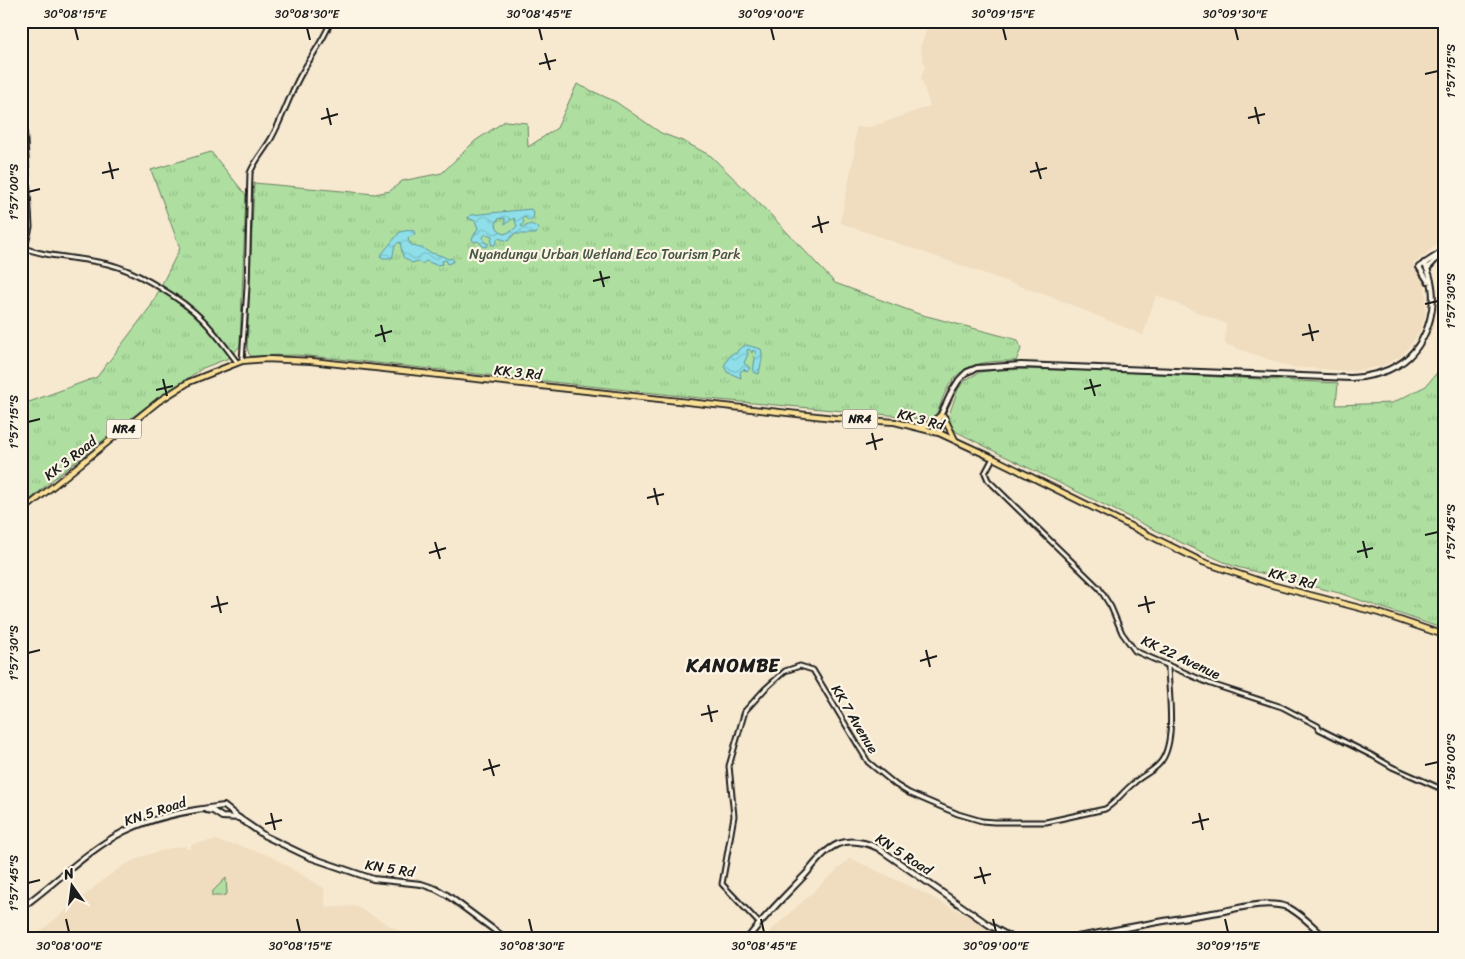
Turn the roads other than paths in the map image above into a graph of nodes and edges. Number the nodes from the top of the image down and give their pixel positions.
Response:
1 (331, 21) edge
2 (21, 108) edge
3 (23, 248) edge
4 (1443, 252) edge
5 (1424, 263) junction
6 (1428, 269) junction
7 (1423, 272) junction
8 (1431, 285) junction
9 (242, 361) junction
10 (237, 362) junction
11 (942, 416) junction
12 (920, 428) junction
13 (933, 431) junction
14 (939, 433) junction
15 (956, 441) junction
16 (993, 458) junction
17 (21, 512) edge
18 (1444, 635) edge
19 (1168, 665) junction
20 (1444, 790) edge
21 (221, 806) junction
22 (229, 808) junction
23 (201, 809) junction
24 (219, 815) junction
25 (227, 816) junction
26 (239, 818) junction
27 (21, 908) edge
28 (759, 923) junction
29 (505, 938) edge
30 (748, 938) edge
31 (1012, 938) edge
32 (1072, 938) edge
33 (1326, 938) edge

1 - 9 street
2 - 3 street
3 - 10 street
4 - 5 main road
4 - 6 main road
5 - 6 main road
5 - 7 main road
6 - 7 main road
6 - 8 main road
7 - 8 main road
8 - 11 main road
9 - 10 highway, KK 3 Rd / NR4
9 - 12 highway, KK 3 Rd / NR4
10 - 17 highway, KK 3 Road / NR4
11 - 12 highway
11 - 13 main road
11 - 14 main road
11 - 15 highway
12 - 13 highway, KK 3 Rd / NR4
13 - 14 highway, KK 3 Rd / NR4
14 - 15 highway, KK 3 Rd / NR4
15 - 16 highway, KK 3 Rd / NR4
16 - 18 highway, KK 3 Rd / NR4
16 - 19 street, KK 22 Avenue
19 - 20 street, KK 22 Avenue
19 - 28 street, KK 7 Avenue
21 - 22 main road
21 - 23 main road
21 - 24 main road
22 - 25 main road
22 - 26 main road, KN 5 Rd
23 - 24 main road, KN 5 Rd
23 - 27 main road, KN 5 Road
24 - 25 main road, KN 5 Rd
25 - 26 main road, KN 5 Rd
26 - 29 main road, KN 5 Rd
28 - 30 main road, KN 5 Road
28 - 31 main road, KN 5 Road
32 - 33 main road

